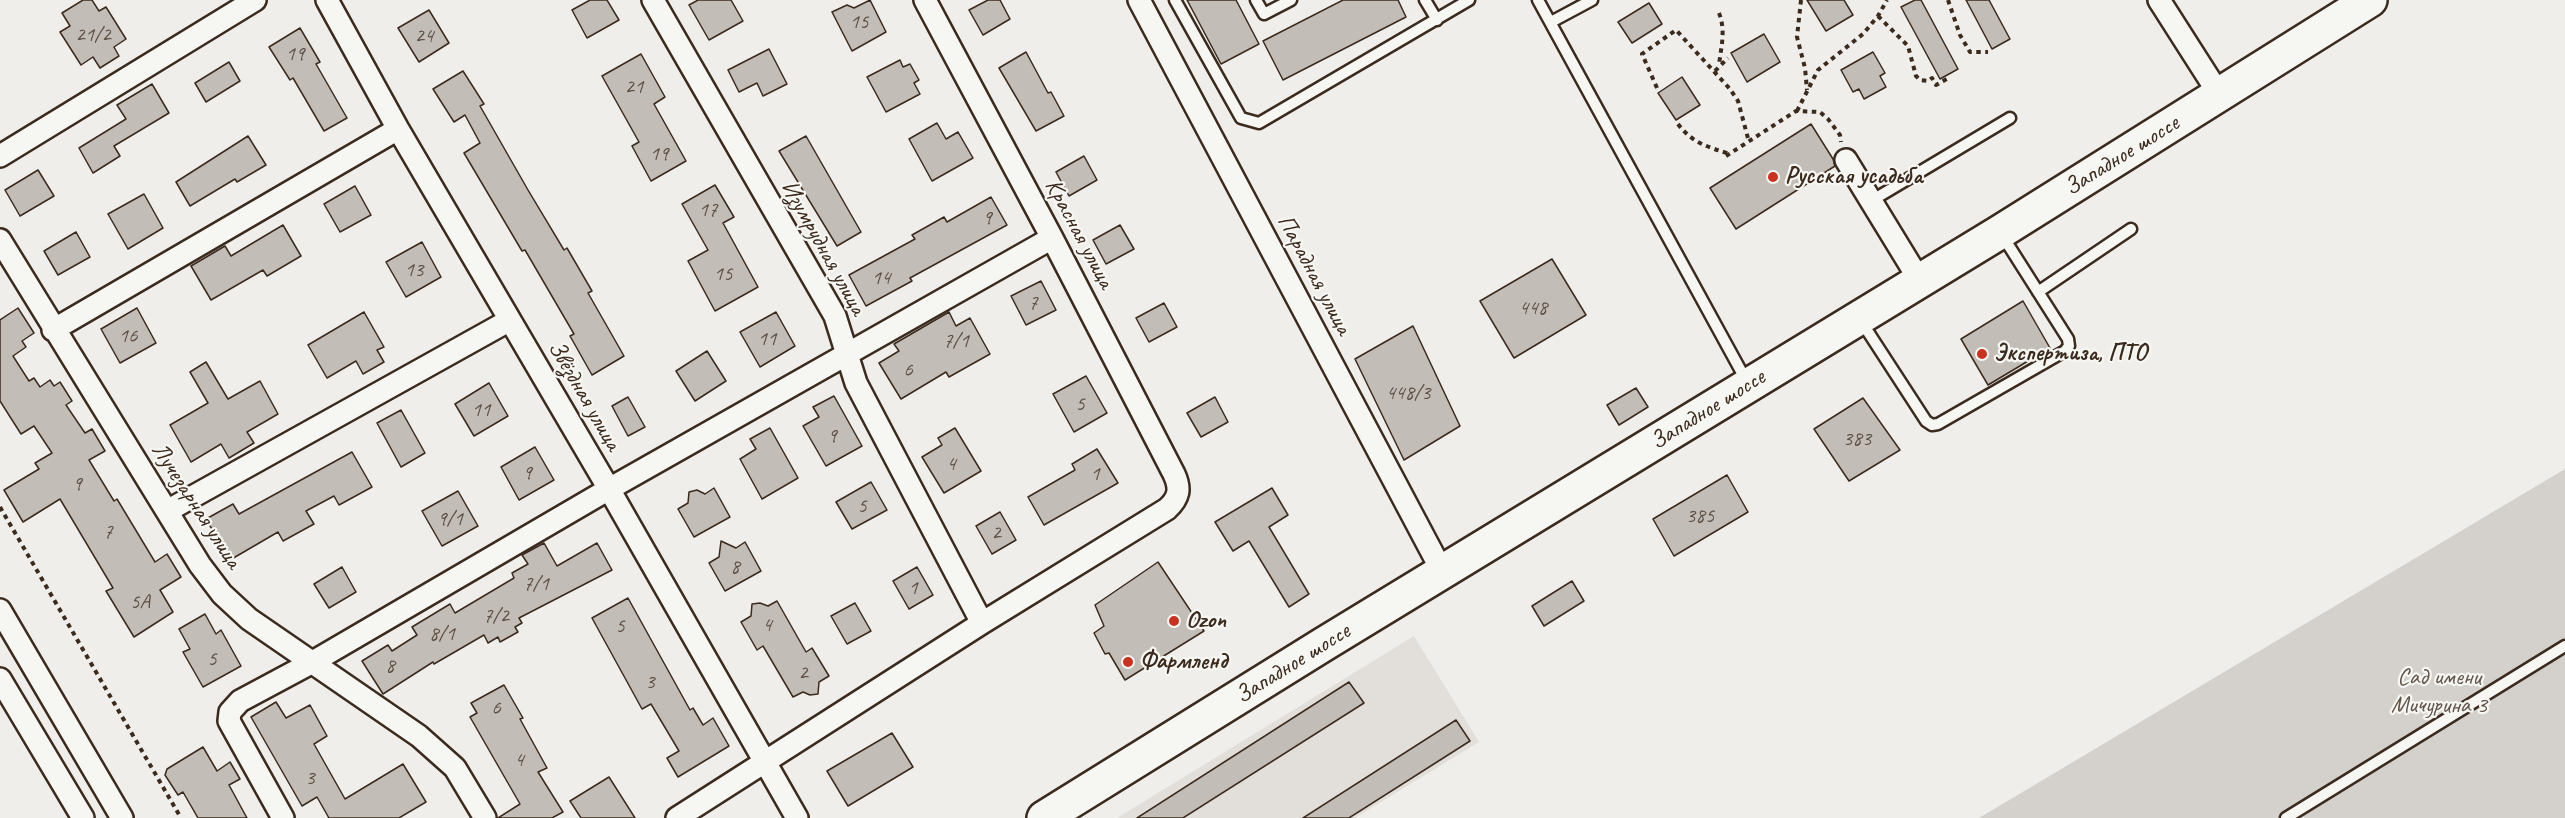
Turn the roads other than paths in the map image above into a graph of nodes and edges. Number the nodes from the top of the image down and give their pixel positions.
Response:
1 (255, 0) edge
2 (327, 0) edge
3 (652, 0) edge
4 (925, 0) edge
5 (1139, 0) edge
6 (1175, 0) edge
7 (1256, 0) edge
8 (1291, 0) edge
9 (1425, 0) edge
10 (1469, 0) edge
11 (1538, 0) edge
12 (1592, 0) edge
13 (2159, 0) edge
14 (2370, 0) edge
15 (1437, 20) junction
16 (1551, 22) junction
17 (2219, 94) junction
18 (2010, 118) dead end
19 (398, 129) junction
20 (0, 156) edge
21 (1846, 160) road end
22 (1871, 201) junction
23 (2131, 229) dead end
24 (2000, 232) junction
25 (1052, 237) junction
26 (0, 240) edge
27 (1920, 281) junction
28 (2038, 292) junction
29 (1860, 319) junction
30 (510, 320) junction
31 (53, 330) junction
32 (848, 354) junction
33 (1749, 385) junction
34 (609, 489) junction
35 (167, 511) junction
36 (1443, 573) junction
37 (0, 610) edge
38 (982, 623) junction
39 (2565, 646) edge
40 (311, 663) junction
41 (0, 679) edge
42 (765, 761) junction
43 (83, 818) edge
44 (122, 818) edge
45 (283, 818) edge
46 (486, 818) edge
47 (677, 818) edge
48 (797, 818) edge
49 (1044, 818) edge
50 (2286, 818) edge

1 - 20 street
2 - 19 street, Звёздная улица
3 - 32 street, Изумрудная улица
4 - 25 street, Красная улица
5 - 36 street, Парадная улица
6 - 15 lane
7 - 8 lane
9 - 15 lane
10 - 15 lane
11 - 16 lane
12 - 16 lane
13 - 17 street
14 - 17 main road, Западное шоссе
16 - 33 lane
17 - 24 main road, Западное шоссе
18 - 22 lane
19 - 30 street, Звёздная улица
19 - 31 street
21 - 22 street
22 - 27 street
23 - 28 lane
24 - 27 main road, Западное шоссе
24 - 28 lane
25 - 32 street
25 - 38 street, Красная улица
26 - 31 street, Лучезарная улица
27 - 29 main road, Западное шоссе
28 - 29 lane
29 - 33 main road, Западное шоссе
30 - 34 street, Звёздная улица
30 - 35 street
31 - 35 street, Лучезарная улица
32 - 34 street
32 - 38 street, Изумрудная улица
33 - 36 main road, Западное шоссе
34 - 40 street
34 - 42 street, Звёздная улица
35 - 40 street, Лучезарная улица
36 - 49 main road, Западное шоссе
37 - 44 street
38 - 42 street
39 - 50 lane
40 - 45 street
40 - 46 street, Лучезарная улица
41 - 43 street
42 - 47 street
42 - 48 street, Звёздная улица

